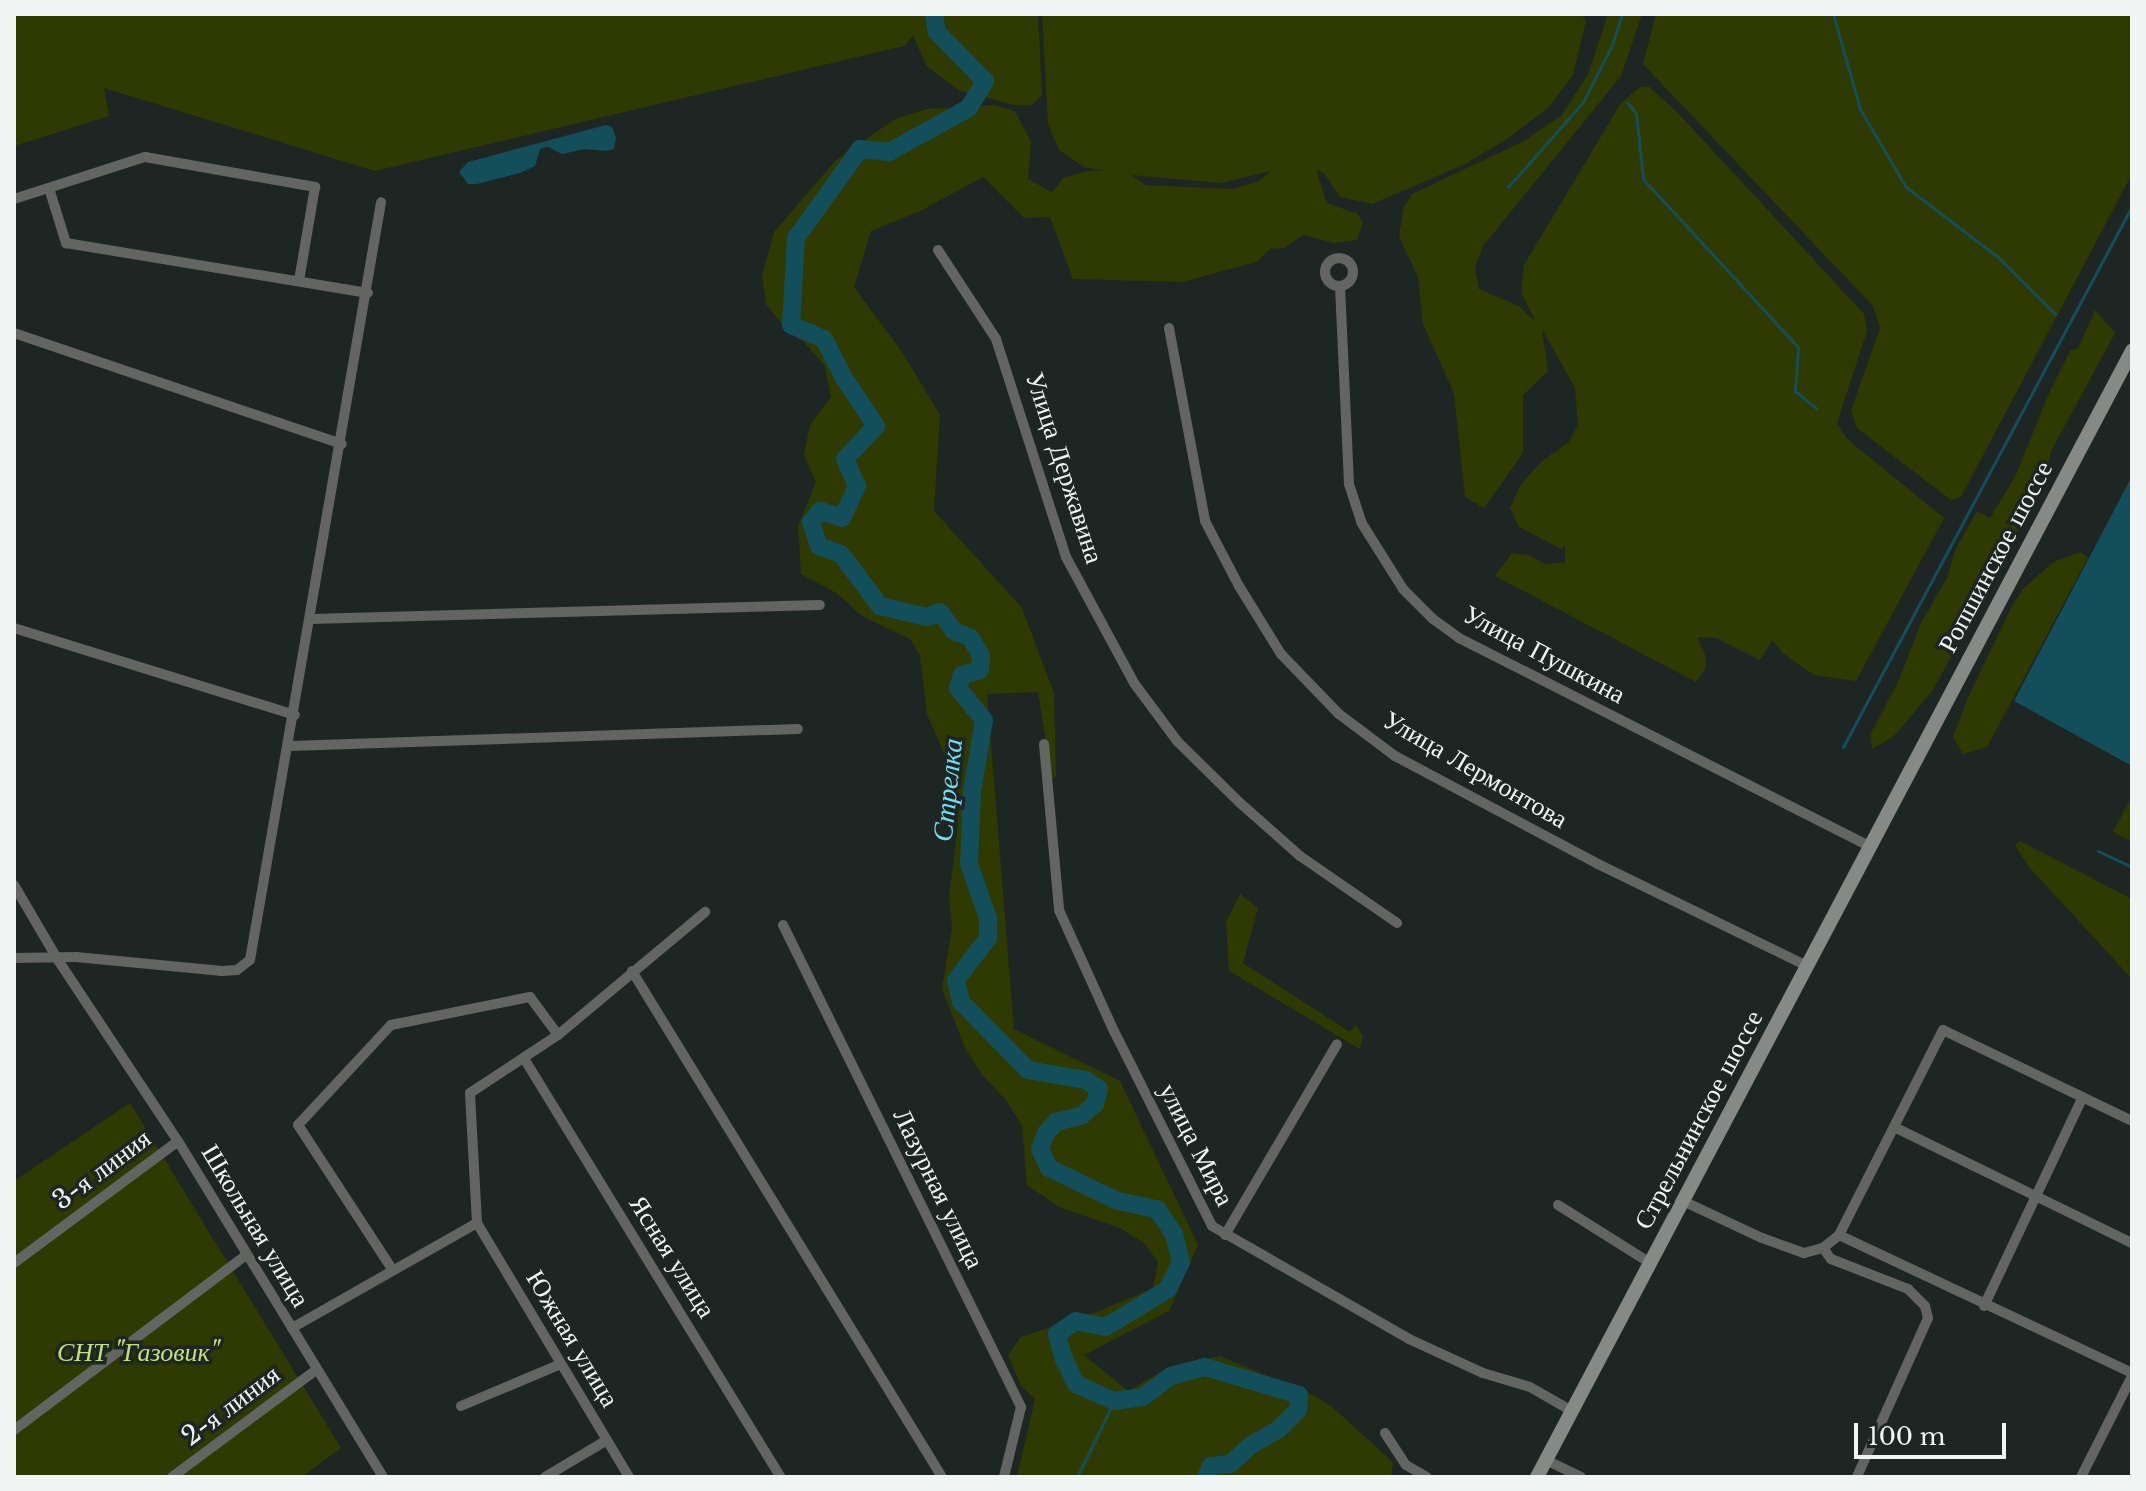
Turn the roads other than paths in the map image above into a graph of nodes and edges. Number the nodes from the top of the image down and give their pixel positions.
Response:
1 (49, 188) junction
2 (14, 199) edge
3 (381, 202) dead end
4 (938, 250) dead end
5 (299, 281) junction
6 (1340, 286) dead end
7 (368, 293) junction
8 (1169, 328) dead end
9 (14, 333) edge
10 (2132, 351) edge
11 (342, 444) junction
12 (820, 605) dead end
13 (311, 619) junction
14 (14, 628) edge
15 (295, 715) junction
16 (798, 729) dead end
17 (1044, 744) dead end
18 (290, 746) junction
19 (1902, 785) joint
20 (1871, 847) junction
21 (14, 885) edge
22 (705, 912) dead end
23 (1397, 923) dead end
24 (783, 925) dead end
25 (14, 958) edge
26 (58, 960) junction
27 (1807, 966) junction
28 (632, 971) junction
29 (558, 1035) junction
30 (1337, 1044) dead end
31 (525, 1060) junction
32 (2083, 1097) junction
33 (2132, 1121) edge
34 (1894, 1127) junction
35 (178, 1141) junction
36 (2037, 1198) junction
37 (1683, 1201) junction
38 (1558, 1205) dead end
39 (477, 1223) junction
40 (1225, 1235) junction
41 (1839, 1235) junction
42 (2132, 1243) edge
43 (1823, 1248) junction
44 (246, 1255) junction
45 (14, 1263) edge
46 (1650, 1263) junction
47 (392, 1269) junction
48 (1984, 1306) junction
49 (292, 1328) junction
50 (561, 1364) junction
51 (316, 1370) junction
52 (2132, 1374) edge
53 (461, 1406) dead end
54 (1572, 1411) junction
55 (14, 1430) edge
56 (1385, 1433) dead end
57 (607, 1440) junction
58 (1546, 1460) junction
59 (172, 1477) edge
60 (383, 1477) edge
61 (545, 1477) edge
62 (629, 1477) edge
63 (781, 1477) edge
64 (942, 1477) edge
65 (1004, 1477) edge
66 (1427, 1477) edge
67 (1537, 1477) edge
68 (1581, 1477) edge
69 (1857, 1477) edge
70 (2081, 1477) edge

1 - 2 street
1 - 5 street
1 - 5 street
3 - 7 street
4 - 23 street, Улица Державина
5 - 7 street
6 - 20 street, Улица Пушкина
7 - 11 street
8 - 27 street, Улица Лермонтова
9 - 11 street
10 - 19 main road, Ропшинское шоссе
11 - 13 street
12 - 13 street
13 - 15 street
14 - 15 street
15 - 18 street
16 - 18 street
17 - 40 street, улица Мира
18 - 26 street
19 - 20 main road, Стрельнинское шоссе
20 - 27 main road, Стрельнинское шоссе
21 - 26 street, Школьная улица
22 - 28 street
24 - 65 street, Лазурная улица
25 - 26 street
26 - 35 street, Школьная улица
27 - 37 main road, Стрельнинское шоссе
28 - 29 street
28 - 64 street
29 - 31 street
29 - 47 street
30 - 40 street
31 - 39 street
31 - 63 street, Ясная улица
32 - 33 street
32 - 34 street
32 - 36 street
34 - 36 street
34 - 41 street
35 - 44 street, Школьная улица
35 - 45 street, 3-я линия
36 - 42 street
36 - 48 street
37 - 43 street
37 - 46 main road, Стрельнинское шоссе
38 - 46 street
39 - 47 street
39 - 50 street, Южная улица
40 - 54 street, улица Мира
41 - 43 street
41 - 48 street
43 - 69 street
44 - 49 street, Школьная улица
44 - 55 street
46 - 54 main road, Стрельнинское шоссе
47 - 49 street
48 - 52 street
49 - 51 street, Школьная улица
50 - 53 street
50 - 57 street, Южная улица
51 - 59 street, 2-я линия
51 - 60 street, Школьная улица
52 - 70 street
54 - 58 main road, Стрельнинское шоссе
56 - 66 street
57 - 61 street
57 - 62 street, Южная улица
58 - 67 main road, Стрельнинское шоссе
58 - 68 street

